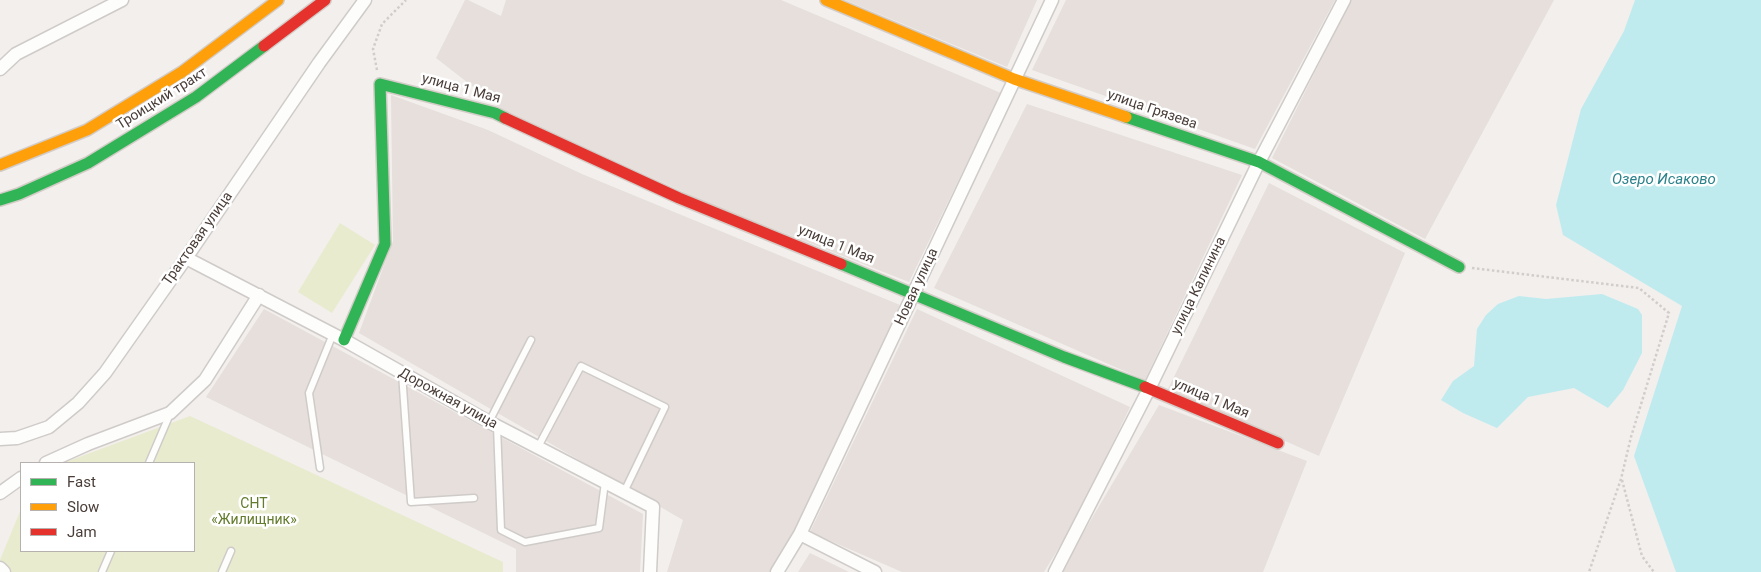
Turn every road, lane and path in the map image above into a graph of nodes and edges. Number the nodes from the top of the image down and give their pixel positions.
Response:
1 (122, 0) edge
2 (278, 0) edge
3 (325, 0) edge
4 (365, 0) edge
5 (406, 0) edge
6 (826, 0) edge
7 (1052, 0) edge
8 (1344, 0) edge
9 (0, 69) edge
10 (1014, 79) junction
11 (380, 84) junction
12 (1259, 162) junction
13 (0, 165) edge
14 (0, 200) edge
15 (186, 258) junction
16 (1459, 266) joint
17 (915, 294) junction
18 (259, 296) junction
19 (339, 337) junction
20 (531, 340) dead end
21 (402, 373) junction
22 (1149, 390) junction
23 (170, 412) junction
24 (493, 424) junction
25 (0, 439) edge
26 (1278, 443) dead end
27 (538, 447) junction
28 (48, 462) edge
29 (148, 462) edge
30 (320, 468) dead end
31 (20, 479) edge
32 (1621, 479) junction
33 (605, 482) junction
34 (624, 492) junction
35 (0, 493) edge
36 (474, 498) dead end
37 (800, 534) junction
38 (231, 551) dead end
39 (111, 552) edge
40 (0, 568) edge
41 (4, 572) edge
42 (102, 572) edge
43 (222, 572) edge
44 (650, 572) edge
45 (778, 572) edge
46 (876, 572) edge
47 (1055, 572) edge
48 (1589, 572) edge
49 (1654, 572) edge

1 - 9 street
2 - 13 street, Троицкий тракт
3 - 14 street, Троицкий тракт
4 - 15 street, Трактовая улица
5 - 11 path
6 - 10 street, улица Грязева
7 - 10 street, Новая улица
8 - 12 street, улица Калинина
10 - 12 street, улица Грязева
10 - 17 street, Новая улица
11 - 17 street, улица 1 Мая
11 - 19 street
12 - 16 street, улица Грязева
12 - 22 street, улица Калинина
15 - 18 street, Дорожная улица
15 - 25 street, Трактовая улица
16 - 32 path
17 - 22 street, улица 1 Мая
17 - 37 street, Новая улица
18 - 19 street, Дорожная улица
18 - 23 street
19 - 21 street, Дорожная улица
19 - 30 lane
20 - 24 lane
21 - 24 street, Дорожная улица
21 - 36 lane
22 - 26 street, улица 1 Мая
22 - 47 street, улица Калинина
23 - 28 street
23 - 29 lane
24 - 27 street, Дорожная улица
24 - 33 lane
27 - 33 street, Дорожная улица
27 - 34 lane
31 - 35 street
32 - 48 path
32 - 49 path
33 - 34 street, Дорожная улица
34 - 44 street, Дорожная улица
37 - 45 street, Новая улица
37 - 46 street
38 - 43 lane
39 - 42 lane
40 - 41 street

